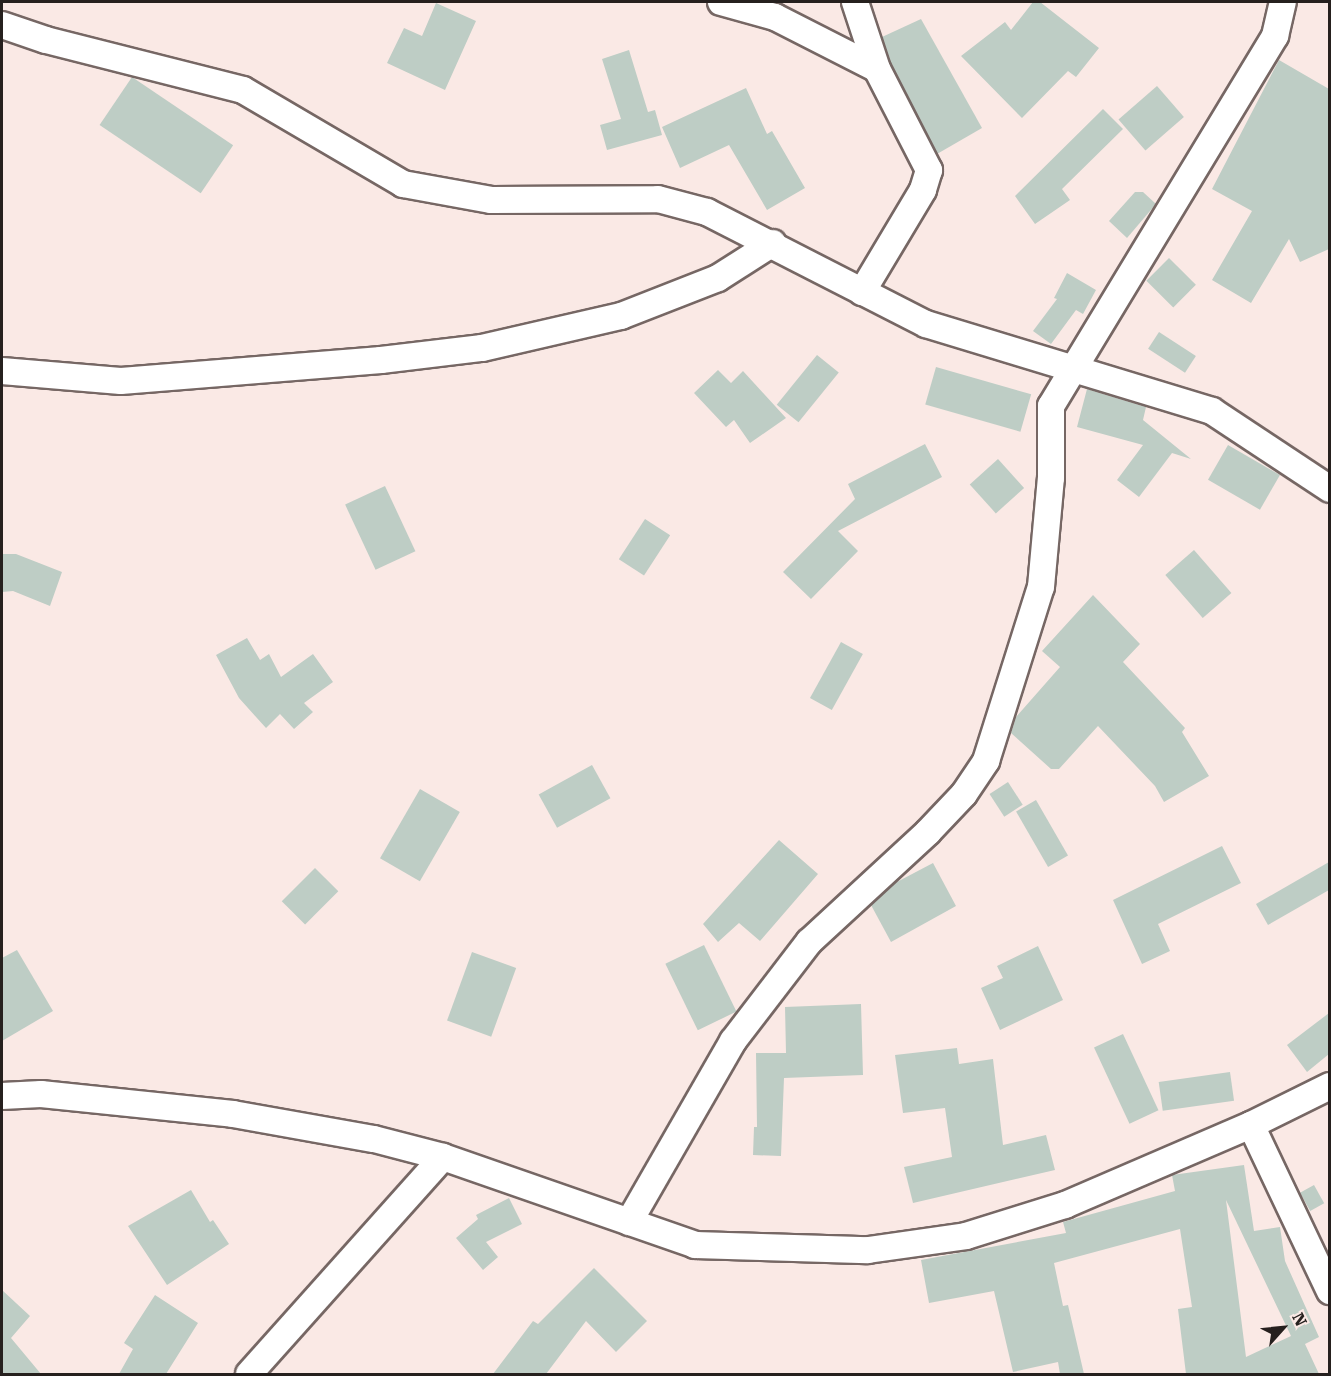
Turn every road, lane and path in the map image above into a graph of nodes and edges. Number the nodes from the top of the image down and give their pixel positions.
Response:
1 (721, 2) edge
2 (855, 2) edge
3 (1283, 2) edge
4 (2, 25) edge
5 (878, 69) junction
6 (773, 243) junction
7 (862, 292) junction
8 (1073, 366) junction
9 (2, 371) edge
10 (1329, 489) edge
11 (1329, 1086) edge
12 (2, 1096) edge
13 (1251, 1125) junction
14 (443, 1157) junction
15 (629, 1222) junction
16 (1329, 1291) edge
17 (249, 1374) edge

1 - 5 street
2 - 5 street
3 - 8 street
4 - 6 street
5 - 7 street
6 - 7 street
6 - 9 street
7 - 8 street
8 - 10 street
8 - 15 street
11 - 13 street
12 - 14 street
13 - 15 street
13 - 16 street
14 - 15 street
14 - 17 street

